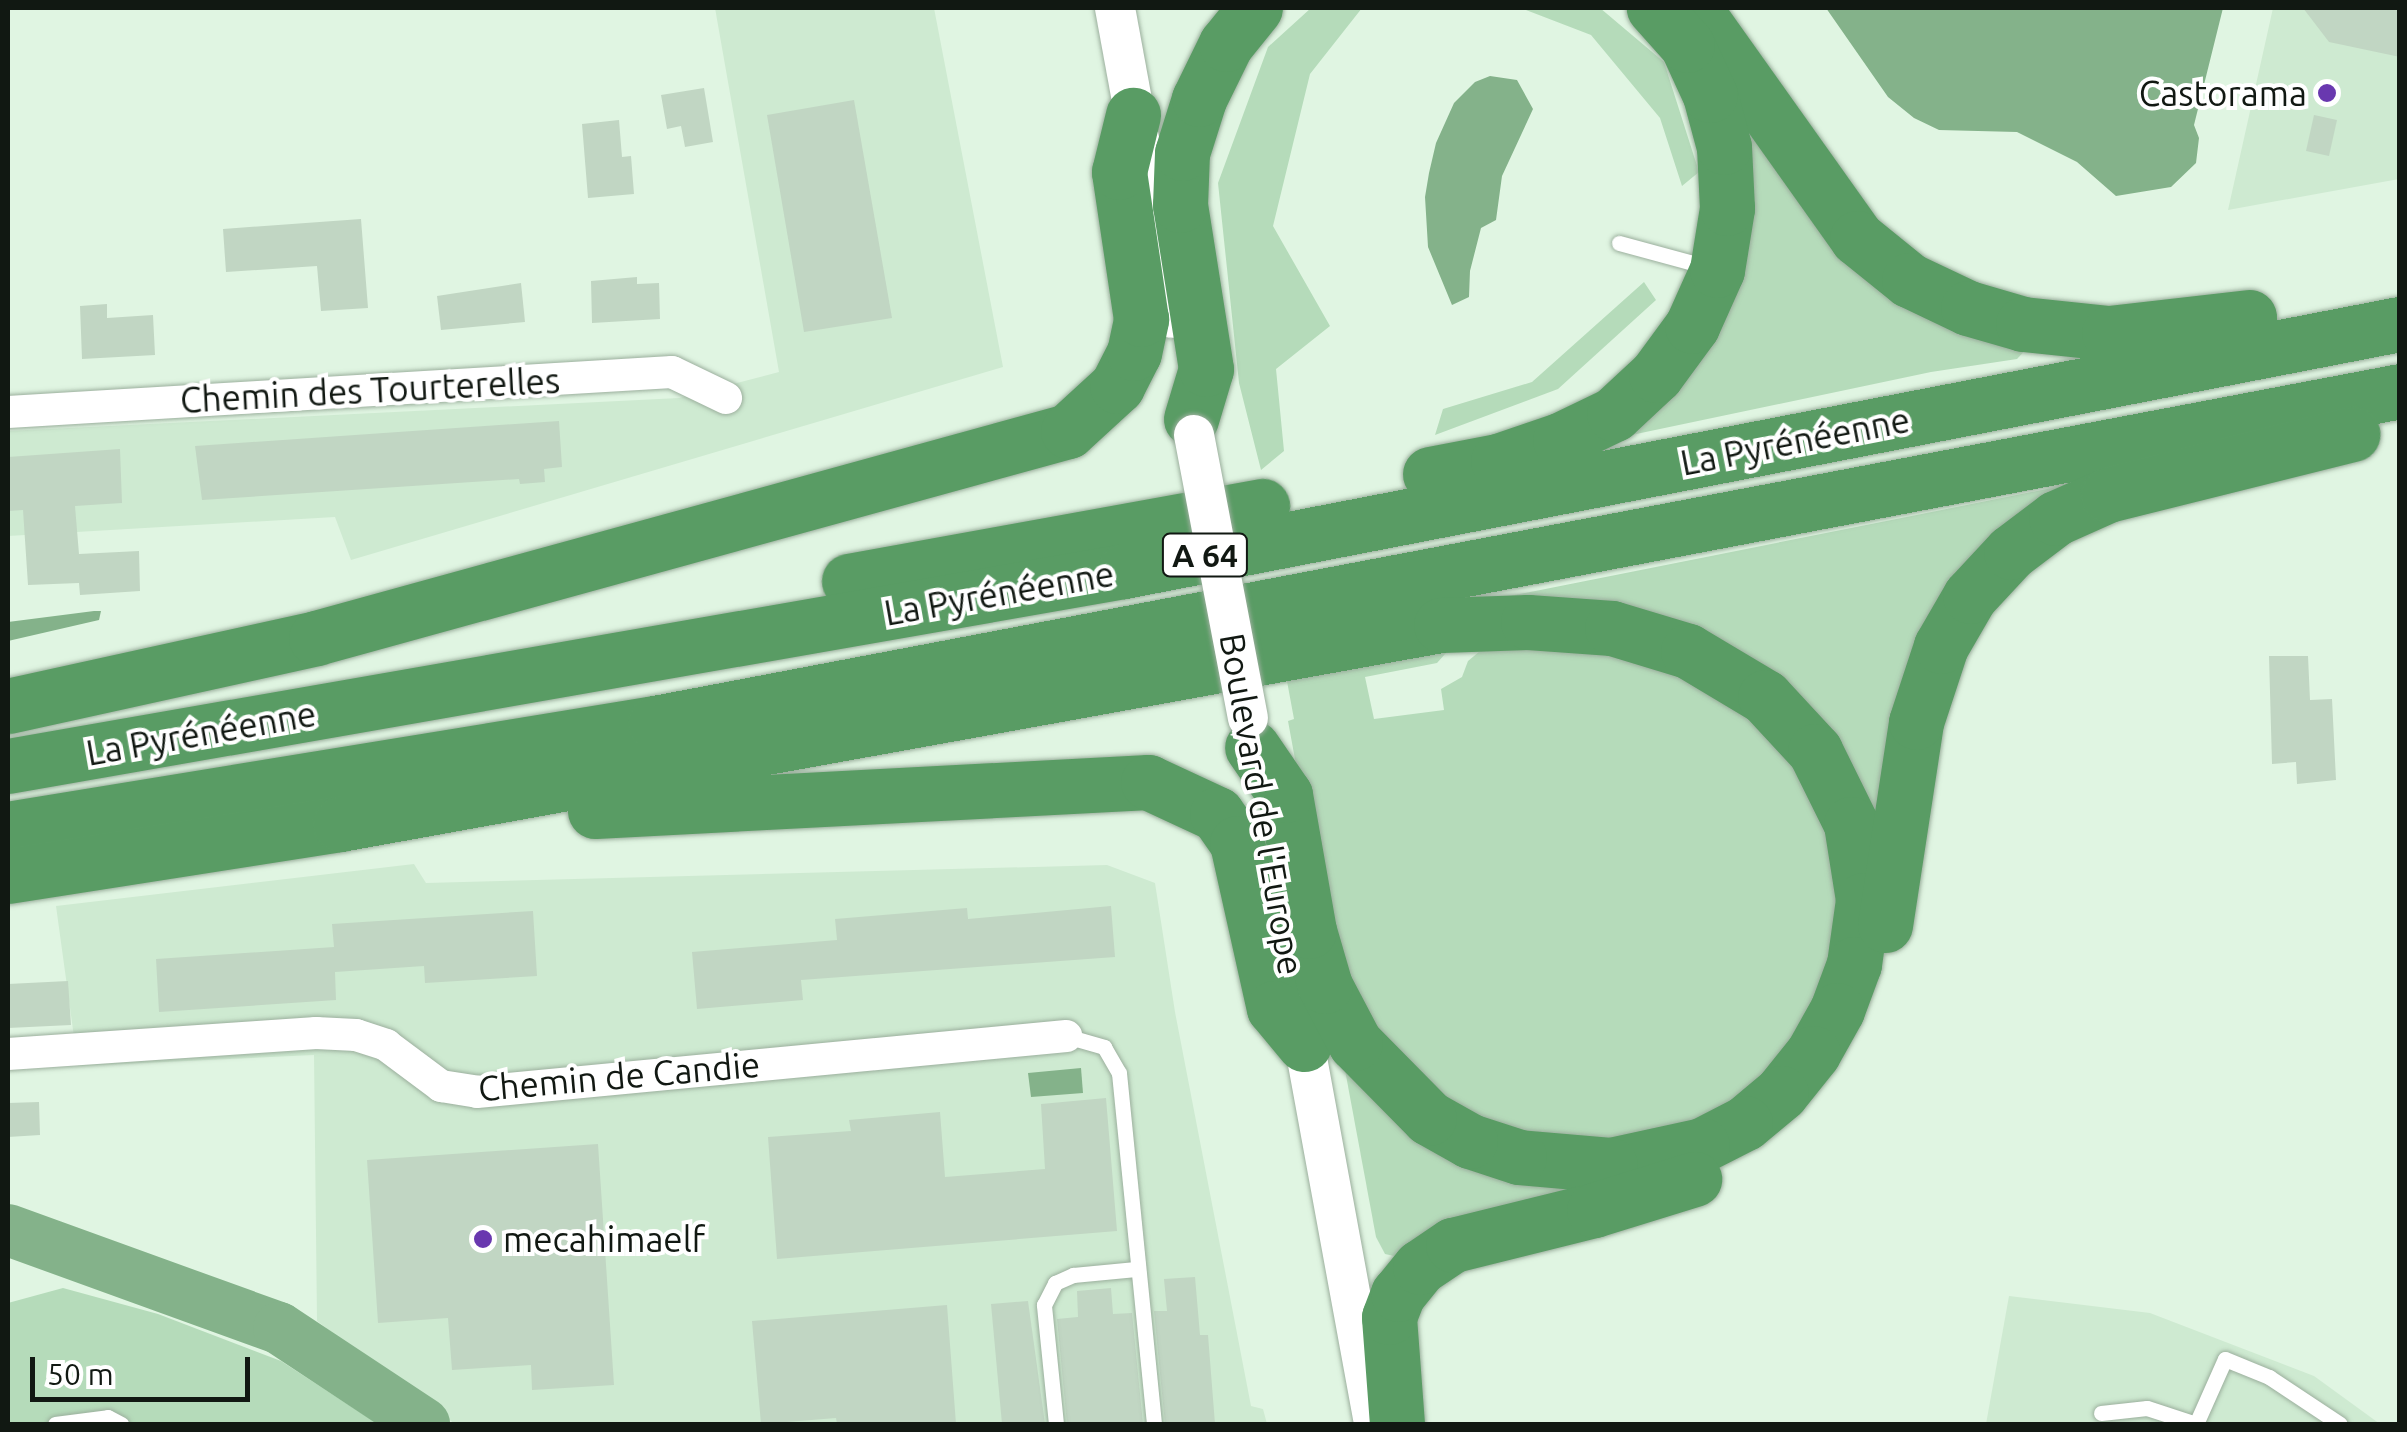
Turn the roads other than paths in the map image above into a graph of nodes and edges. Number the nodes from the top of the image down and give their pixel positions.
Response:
1 (1116, 8) edge
2 (1254, 8) edge
3 (1654, 8) edge
4 (1691, 8) edge
5 (1133, 115) junction
6 (1619, 243) dead end
7 (1717, 270) junction
8 (2400, 291) edge
9 (2400, 324) edge
10 (2400, 391) edge
11 (726, 398) dead end
12 (8, 412) edge
13 (2400, 422) edge
14 (1192, 427) junction
15 (8, 706) edge
16 (8, 728) edge
17 (1250, 732) junction
18 (8, 766) edge
19 (340, 824) junction
20 (8, 829) edge
21 (8, 876) edge
22 (1066, 1036) joint
23 (1304, 1044) junction
24 (8, 1054) edge
25 (1136, 1269) junction
26 (2101, 1413) dead end
27 (56, 1424) edge
28 (121, 1424) edge
29 (1056, 1424) edge
30 (1154, 1424) edge
31 (1374, 1424) edge
32 (1397, 1424) edge
33 (2340, 1424) edge

1 - 5 street, Boulevard de l'Europe
2 - 14 highway
3 - 7 highway
4 - 8 highway
5 - 14 street, Boulevard de l'Europe
5 - 15 highway
6 - 7 lane
7 - 16 highway
9 - 18 highway, La Pyrénéenne / A 64
10 - 20 highway, La Pyrénéenne / A 64
11 - 12 street, Chemin des Tourterelles
13 - 32 highway
14 - 17 street, Boulevard de l'Europe, bridge
17 - 19 highway
17 - 23 street, Boulevard de l'Europe
19 - 21 highway
19 - 23 highway
22 - 24 street, Chemin de Candie
22 - 25 lane
23 - 31 street, Boulevard de l'Europe
25 - 29 lane
25 - 30 lane
26 - 33 lane
27 - 28 lane

